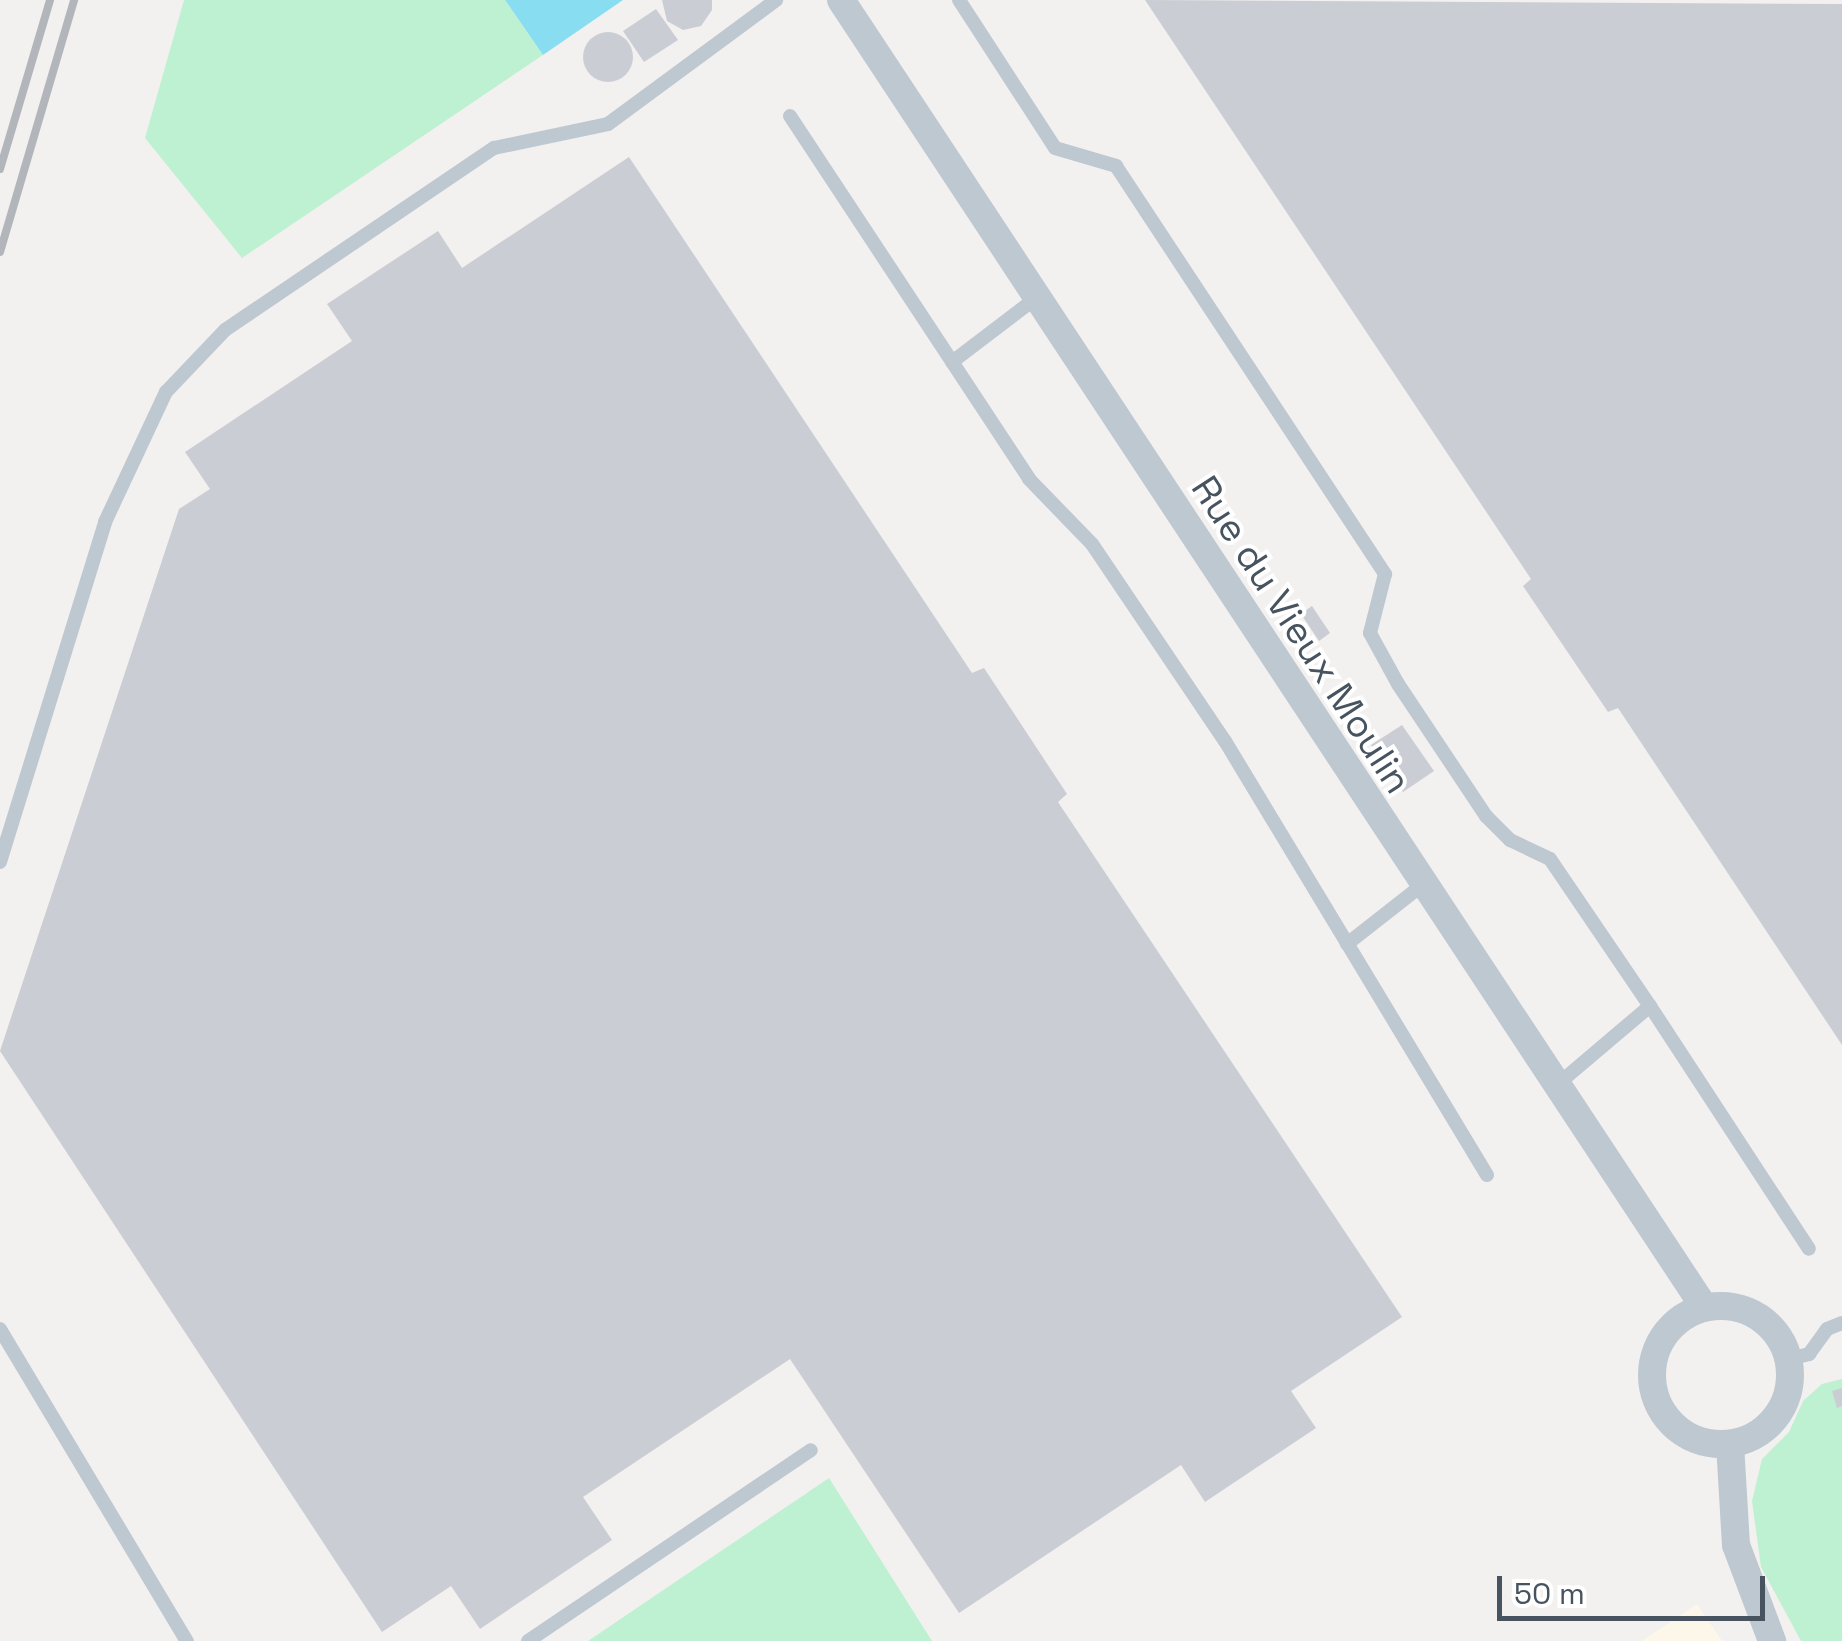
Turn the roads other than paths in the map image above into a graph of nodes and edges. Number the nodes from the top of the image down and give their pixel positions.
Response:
1 (776, 0) edge
2 (841, 0) edge
3 (959, 0) edge
4 (790, 116) dead end
5 (1036, 298) junction
6 (952, 362) junction
7 (0, 862) edge
8 (1421, 886) junction
9 (1347, 944) junction
10 (1650, 1006) junction
11 (1558, 1084) junction
12 (1487, 1176) dead end
13 (1809, 1249) dead end
14 (1704, 1307) junction
15 (1842, 1323) edge
16 (0, 1329) edge
17 (1789, 1359) junction
18 (1730, 1444) junction
19 (812, 1450) dead end
20 (187, 1641) edge
21 (528, 1641) edge
22 (1772, 1641) edge

1 - 7 lane
2 - 5 street, Rue du Vieux Moulin
3 - 10 lane
4 - 6 lane
5 - 6 lane
5 - 8 street, Rue du Vieux Moulin
6 - 9 lane
8 - 9 lane
8 - 11 street, Rue du Vieux Moulin
9 - 12 lane
10 - 11 lane
10 - 13 lane
11 - 14 street, Rue du Vieux Moulin
14 - 17 street
14 - 18 street
15 - 17 lane
16 - 20 lane
17 - 18 street
18 - 22 street
19 - 21 lane

